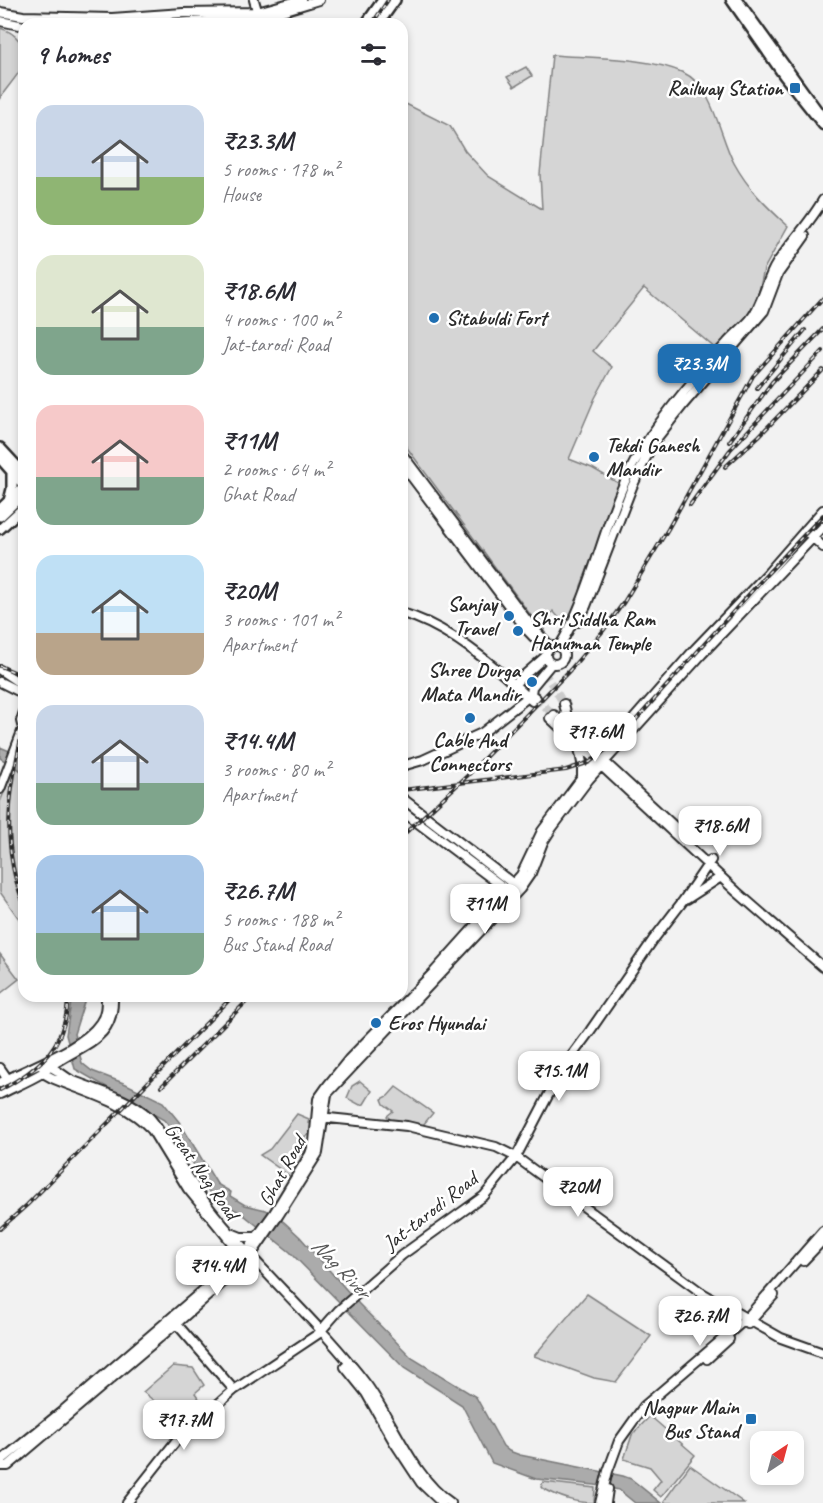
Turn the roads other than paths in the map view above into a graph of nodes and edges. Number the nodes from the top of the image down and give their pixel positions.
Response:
1 (254, 0) edge
2 (301, 0) edge
3 (319, 0) edge
4 (383, 0) edge
5 (395, 0) edge
6 (730, 0) edge
7 (737, 0) edge
8 (742, 0) edge
9 (0, 12) edge
10 (177, 14) junction
11 (177, 18) edge
12 (259, 18) edge
13 (370, 18) edge
14 (382, 18) edge
15 (0, 21) edge
16 (18, 25) edge
17 (823, 112) edge
18 (823, 119) edge
19 (823, 124) edge
20 (823, 200) edge
21 (823, 211) edge
22 (0, 448) edge
23 (0, 458) edge
24 (408, 462) edge
25 (17, 468) edge
26 (408, 472) edge
27 (18, 491) edge
28 (18, 499) edge
29 (9, 501) junction
30 (18, 506) edge
31 (0, 509) edge
32 (823, 510) edge
33 (18, 515) edge
34 (0, 516) edge
35 (0, 522) edge
36 (823, 527) edge
37 (0, 530) edge
38 (805, 530) junction
39 (813, 538) junction
40 (823, 547) edge
41 (761, 579) junction
42 (769, 585) junction
43 (408, 615) edge
44 (554, 649) junction
45 (699, 652) junction
46 (536, 663) junction
47 (551, 664) junction
48 (0, 670) edge
49 (544, 672) junction
50 (0, 682) edge
51 (18, 682) edge
52 (513, 684) junction
53 (18, 691) edge
54 (532, 698) junction
55 (564, 704) tunnel mouth
56 (562, 723) junction
57 (18, 742) edge
58 (579, 747) junction
59 (600, 762) junction
60 (408, 764) edge
61 (581, 779) junction
62 (0, 789) edge
63 (408, 803) edge
64 (408, 815) edge
65 (710, 862) junction
66 (521, 875) junction
67 (721, 877) junction
68 (503, 880) junction
69 (511, 891) junction
70 (683, 901) junction
71 (823, 960) edge
72 (823, 967) edge
73 (408, 999) edge
74 (106, 1002) edge
75 (113, 1002) edge
76 (405, 1002) edge
77 (82, 1045) junction
78 (51, 1062) junction
79 (0, 1068) edge
80 (43, 1073) junction
81 (4, 1081) edge
82 (12, 1087) junction
83 (0, 1094) edge
84 (320, 1118) junction
85 (516, 1156) junction
86 (823, 1231) edge
87 (230, 1233) junction
88 (260, 1237) junction
89 (823, 1240) edge
90 (246, 1257) junction
91 (748, 1320) junction
92 (174, 1321) junction
93 (320, 1332) junction
94 (823, 1353) edge
95 (234, 1390) junction
96 (608, 1479) junction
97 (127, 1503) edge
98 (442, 1503) edge
99 (451, 1503) edge
100 (600, 1503) edge
101 (606, 1503) edge

1 - 12 main road
2 - 12 main road
3 - 12 main road
4 - 13 highway
5 - 14 highway
6 - 19 main road
7 - 18 highway
8 - 17 highway
9 - 10 main road
10 - 11 main road
10 - 12 main road
15 - 16 main road
20 - 44 main road
21 - 44 main road
22 - 25 highway
23 - 25 highway
24 - 44 main road
25 - 29 highway
26 - 44 main road
27 - 29 main road
28 - 34 highway
29 - 31 main road
30 - 35 highway
32 - 38 main road
33 - 37 main road
36 - 39 main road
38 - 39 main road
38 - 41 main road
39 - 40 main road
39 - 42 main road
41 - 42 main road
41 - 45 main road
42 - 45 main road
43 - 52 main road
44 - 46 main road
44 - 47 main road
44 - 47 main road
45 - 59 main road, Ghat Road
46 - 49 main road
46 - 52 main road
47 - 49 main road
48 - 51 main road
49 - 54 main road
50 - 53 main road
52 - 54 main road
54 - 60 main road
55 - 56 main road
56 - 58 main road
56 - 59 main road
57 - 62 main road
58 - 59 main road
58 - 61 main road
59 - 61 main road, Ghat Road
59 - 65 main road
59 - 69 main road, Ghat Road
61 - 66 main road, Ghat Road
63 - 68 main road
64 - 68 main road
65 - 67 main road
65 - 70 main road, Jat-tarodi Road
65 - 71 main road
66 - 68 main road
66 - 69 main road, Ghat Road
67 - 70 main road
67 - 72 main road
68 - 69 main road
68 - 69 main road
69 - 73 main road, Ghat Road
70 - 85 main road, Jat-tarodi Road
74 - 77 main road
75 - 77 main road
76 - 84 main road, Ghat Road
77 - 78 main road
78 - 80 main road
78 - 81 main road
78 - 87 main road, Great Nag Road
79 - 81 main road
80 - 82 main road
80 - 90 main road, Great Nag Road
81 - 82 main road
82 - 83 main road
84 - 85 main road
84 - 88 main road, Ghat Road
85 - 91 main road
85 - 93 main road, Jat-tarodi Road
86 - 91 main road
87 - 88 main road
87 - 90 main road, Great Nag Road
88 - 90 main road, Ghat Road
89 - 91 main road
90 - 92 main road, Ghat Road
90 - 93 main road, Great Nag Road
91 - 94 main road
91 - 96 main road
92 - 92 main road
92 - 95 main road
93 - 95 main road, Jat-tarodi Road
93 - 98 main road, Great Nag Road
93 - 99 main road, Great Nag Road
95 - 97 main road, Jat-tarodi Road
96 - 100 main road
96 - 101 main road

